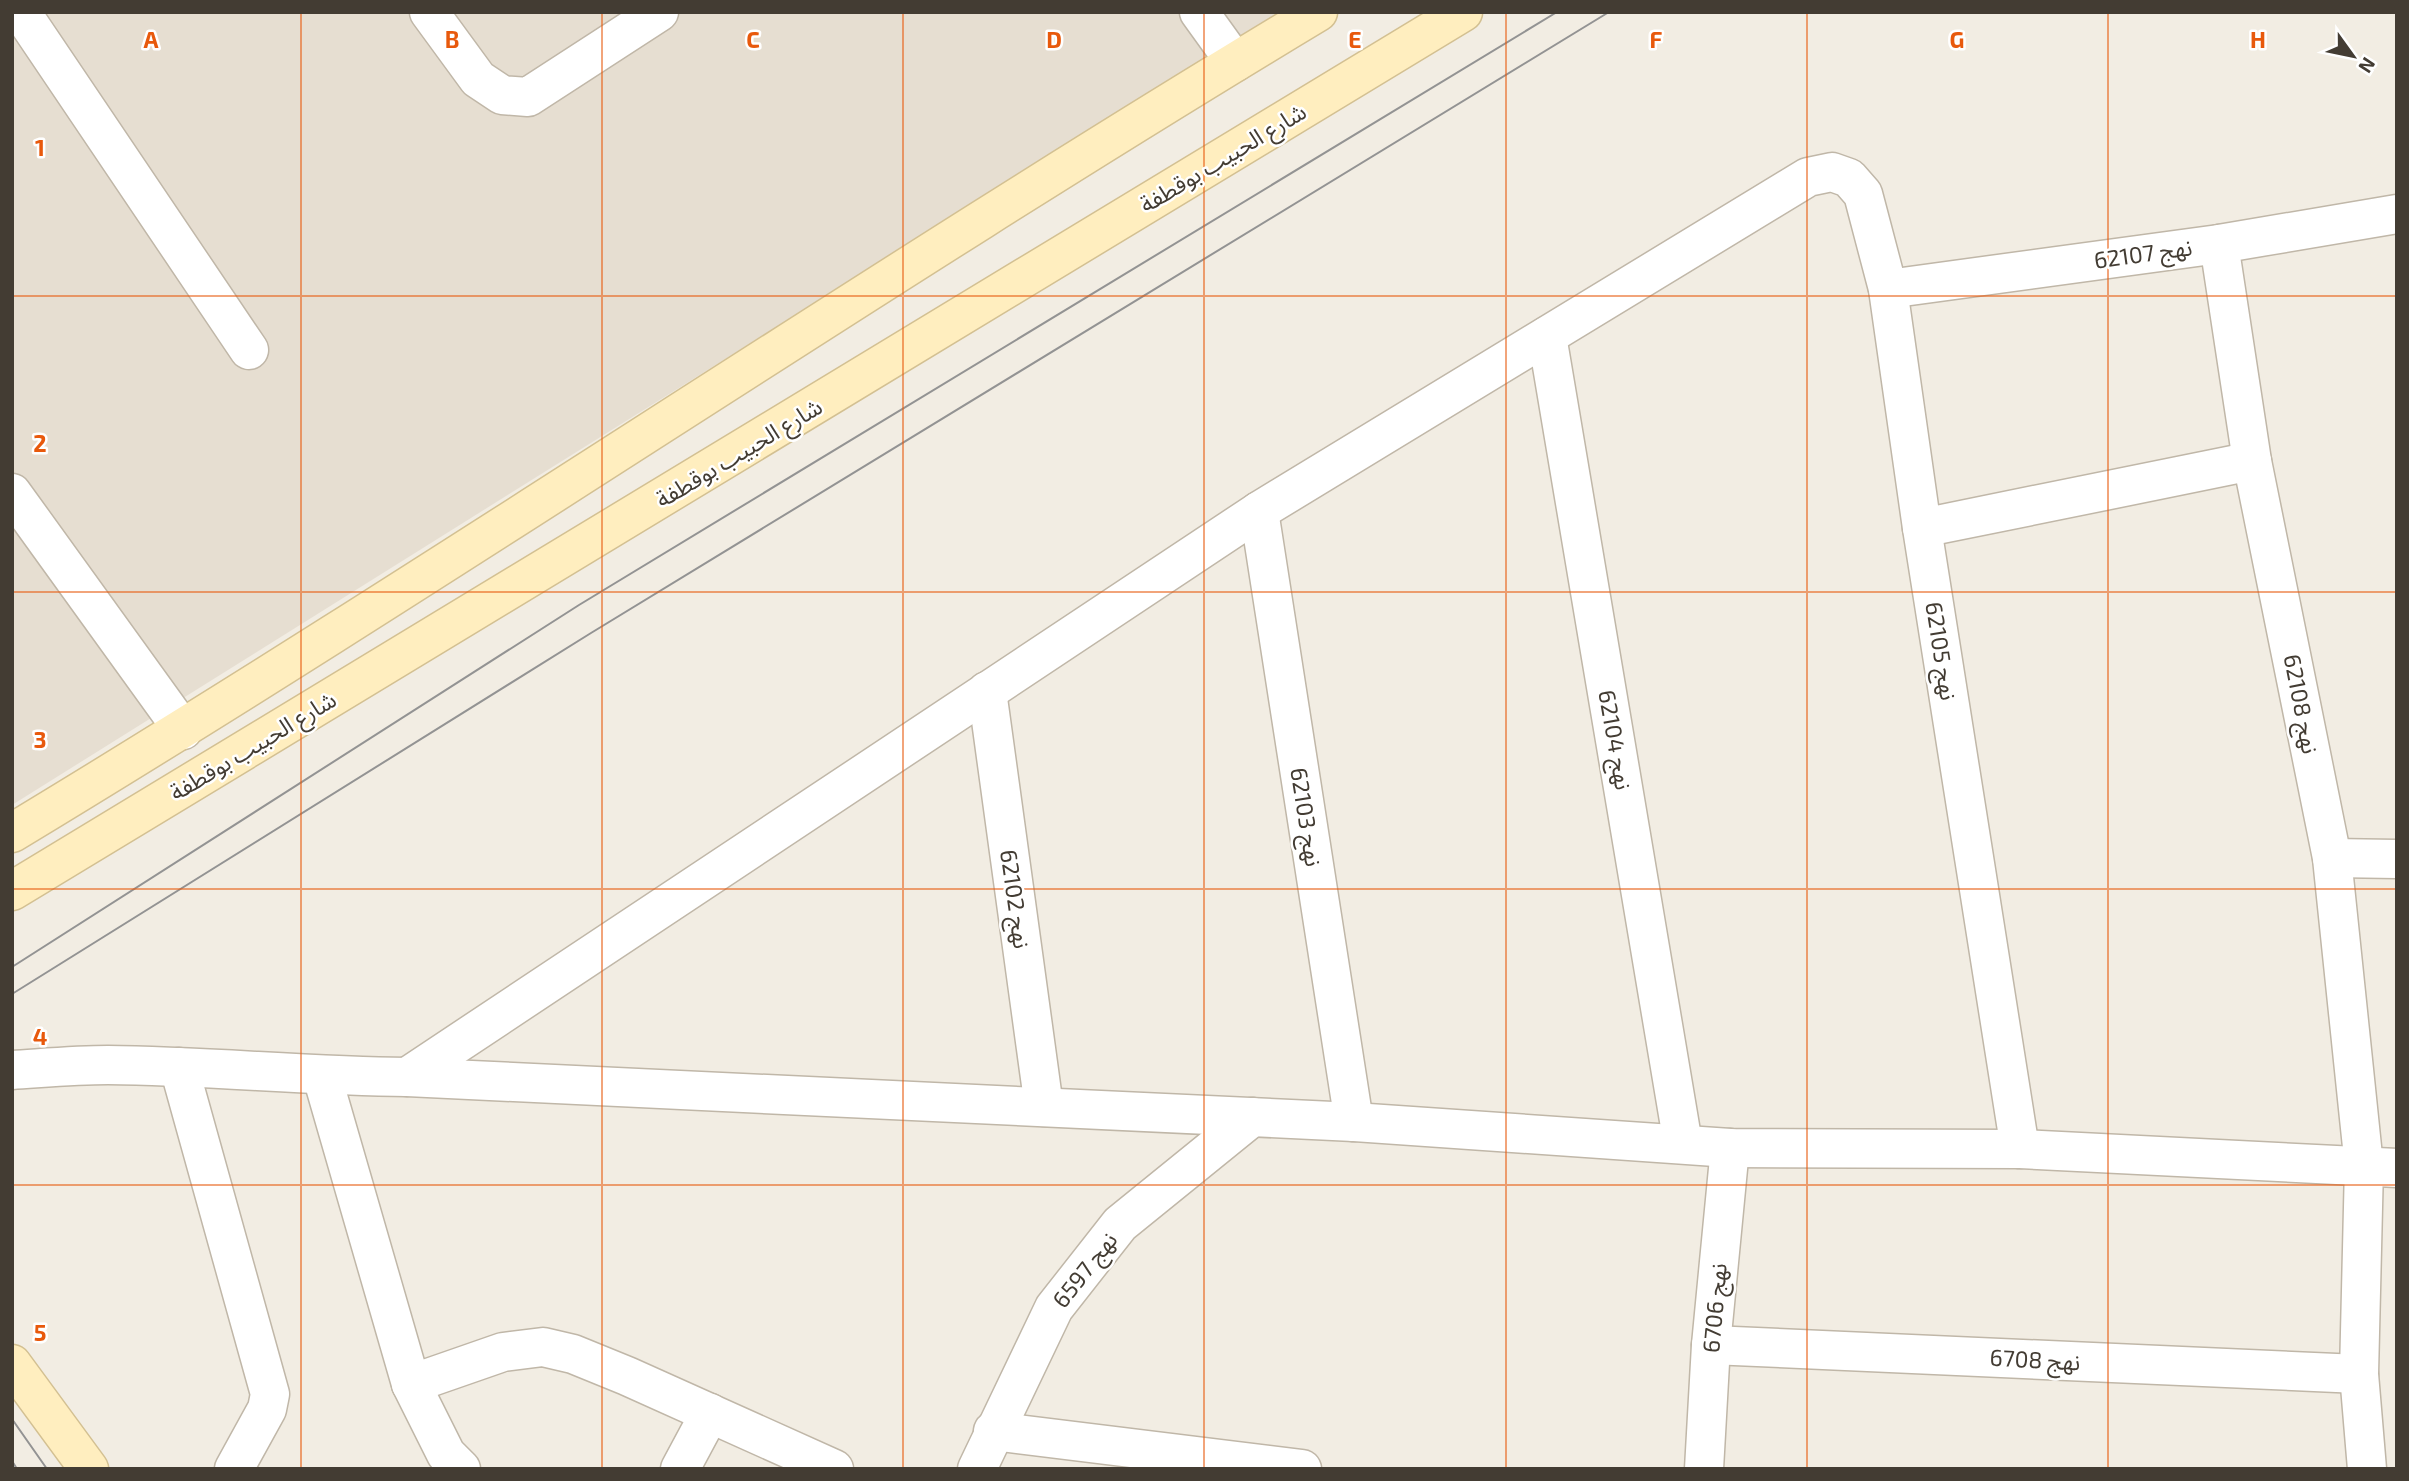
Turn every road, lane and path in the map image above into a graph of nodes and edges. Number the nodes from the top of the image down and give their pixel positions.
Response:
1 (21, 12) edge
2 (429, 12) edge
3 (659, 12) edge
4 (1199, 12) edge
5 (1318, 12) edge
6 (1463, 12) edge
7 (1235, 62) junction
8 (2397, 214) edge
9 (2220, 244) junction
10 (1888, 289) junction
11 (1546, 336) junction
12 (249, 350) dead end
13 (2252, 461) junction
14 (12, 494) edge
15 (1259, 511) junction
16 (1922, 528) junction
17 (987, 691) junction
18 (183, 730) junction
19 (12, 833) edge
20 (2332, 858) junction
21 (2397, 859) edge
22 (12, 891) edge
23 (179, 1067) junction
24 (12, 1070) edge
25 (322, 1076) junction
26 (407, 1077) junction
27 (1044, 1107) junction
28 (1252, 1117) junction
29 (1354, 1122) junction
30 (1683, 1144) junction
31 (1730, 1148) junction
32 (2020, 1149) junction
33 (2380, 1167) edge
34 (1711, 1345) junction
35 (12, 1364) edge
36 (2359, 1374) junction
37 (411, 1384) junction
38 (710, 1413) junction
39 (993, 1431) junction
40 (89, 1469) edge
41 (234, 1469) edge
42 (461, 1469) edge
43 (680, 1469) edge
44 (834, 1469) edge
45 (977, 1469) edge
46 (1302, 1469) edge
47 (1704, 1469) edge
48 (2367, 1469) edge

1 - 12 street
2 - 3 street
4 - 7 street
5 - 7 main road
6 - 22 main road, شارع الحبيب بوقطفة
7 - 18 main road
8 - 9 street, نهج 62107
9 - 10 street, نهج 62107
9 - 13 street, نهج 62108
10 - 11 street, نهج 62105
10 - 16 street, نهج 62105
11 - 15 street
11 - 30 street, نهج 62104
13 - 16 street
13 - 20 street, نهج 62108
14 - 18 street
15 - 17 street
15 - 29 street, نهج 62103
16 - 32 street, نهج 62105
17 - 26 street
17 - 27 street, نهج 62102
18 - 19 main road
20 - 21 street
20 - 33 street, نهج 62108
23 - 24 street
23 - 25 street
23 - 41 street
25 - 26 street
25 - 37 street
26 - 27 street
27 - 28 street
28 - 29 street
28 - 39 street, نهج 6597
29 - 30 street
30 - 31 street
31 - 32 street
31 - 34 street, نهج 6706
32 - 33 street
33 - 36 street, نهج 62108
34 - 36 street, نهج 6708
34 - 47 street, نهج 6706
35 - 40 main road
36 - 48 street, نهج 62108
37 - 38 street
37 - 42 street
38 - 43 street
38 - 44 street
39 - 45 street, نهج 6597
39 - 46 street

